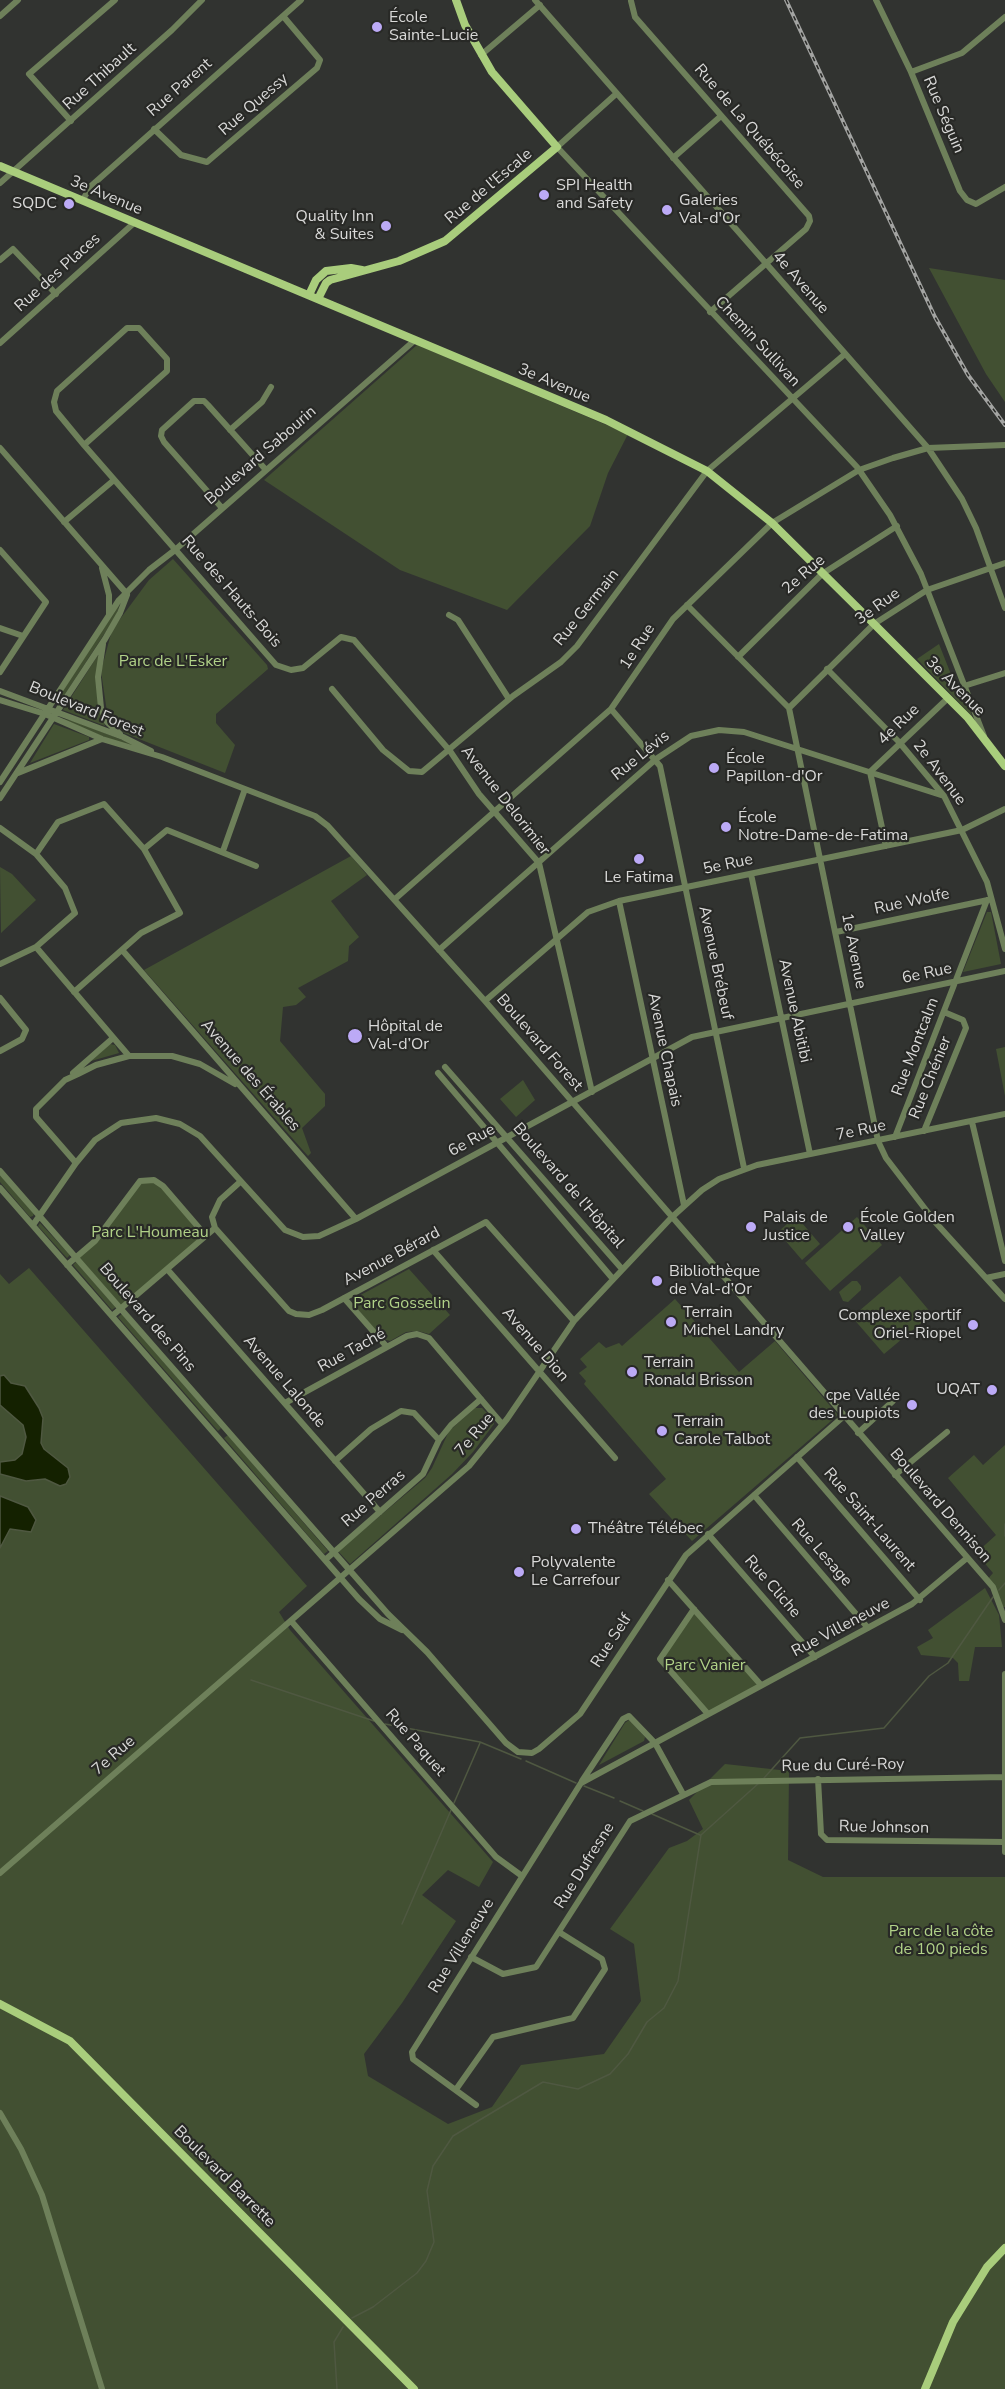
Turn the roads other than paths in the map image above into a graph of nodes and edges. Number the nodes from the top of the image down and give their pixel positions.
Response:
1 (18, 0) edge
2 (115, 0) edge
3 (202, 0) edge
4 (301, 0) edge
5 (456, 0) edge
6 (876, 0) edge
7 (631, 1) edge
8 (538, 3) edge
9 (0, 16) edge
10 (283, 16) junction
11 (1005, 17) edge
12 (481, 55) junction
13 (911, 72) junction
14 (616, 94) junction
15 (722, 117) junction
16 (71, 121) junction
17 (154, 129) junction
18 (556, 147) junction
19 (673, 158) junction
20 (0, 166) edge
21 (13, 172) junction
22 (0, 183) edge
23 (1005, 187) edge
24 (82, 201) junction
25 (134, 223) junction
26 (0, 260) edge
27 (766, 264) junction
28 (362, 270) junction
29 (56, 294) junction
30 (309, 295) junction
31 (318, 299) junction
32 (710, 312) junction
33 (415, 340) junction
34 (0, 343) edge
35 (845, 354) junction
36 (271, 387) dead end
37 (792, 399) junction
38 (230, 430) junction
39 (84, 445) junction
40 (1005, 445) edge
41 (0, 448) edge
42 (928, 448) junction
43 (266, 470) junction
44 (859, 470) junction
45 (707, 471) junction
46 (114, 480) junction
47 (222, 508) junction
48 (64, 522) junction
49 (772, 523) junction
50 (897, 526) junction
51 (0, 550) edge
52 (176, 550) junction
53 (97, 560) junction
54 (1005, 562) edge
55 (991, 567) junction
56 (822, 574) junction
57 (927, 590) junction
58 (127, 594) junction
59 (687, 605) junction
60 (1005, 608) edge
61 (109, 614) junction
62 (449, 615) dead end
63 (874, 624) junction
64 (0, 628) edge
65 (23, 636) junction
66 (341, 637) joint
67 (105, 639) junction
68 (738, 657) junction
69 (827, 669) junction
70 (0, 672) edge
71 (1005, 673) edge
72 (964, 686) junction
73 (332, 688) dead end
74 (0, 691) edge
75 (508, 699) junction
76 (947, 699) junction
77 (0, 700) edge
78 (611, 708) junction
79 (789, 708) junction
80 (47, 712) junction
81 (54, 715) junction
82 (123, 737) junction
83 (984, 737) junction
84 (102, 739) junction
85 (899, 742) junction
86 (798, 750) junction
87 (450, 751) junction
88 (162, 757) junction
89 (656, 759) junction
90 (1005, 766) edge
91 (870, 772) junction
92 (17, 773) junction
93 (0, 782) edge
94 (245, 789) junction
95 (944, 796) junction
96 (0, 798) edge
97 (1005, 809) edge
98 (494, 812) junction
99 (0, 828) edge
100 (962, 830) junction
101 (886, 846) junction
102 (144, 849) junction
103 (223, 851) junction
104 (36, 854) junction
105 (820, 860) junction
106 (539, 863) junction
107 (256, 866) dead end
108 (751, 874) junction
109 (685, 888) junction
110 (395, 899) junction
111 (990, 899) junction
112 (618, 901) junction
113 (836, 932) junction
114 (558, 937) junction
115 (36, 947) junction
116 (1005, 949) edge
117 (439, 950) junction
118 (123, 951) junction
119 (0, 964) edge
120 (1005, 971) edge
121 (955, 983) junction
122 (74, 993) junction
123 (0, 998) edge
124 (484, 1001) junction
125 (850, 1004) junction
126 (944, 1012) junction
127 (782, 1018) junction
128 (716, 1032) junction
129 (113, 1038) junction
130 (0, 1051) edge
131 (129, 1056) junction
132 (652, 1058) junction
133 (445, 1067) dead end
134 (438, 1073) dead end
135 (66, 1080) junction
136 (241, 1087) junction
137 (591, 1092) junction
138 (572, 1102) junction
139 (1005, 1114) edge
140 (972, 1122) junction
141 (924, 1131) junction
142 (507, 1137) junction
143 (895, 1137) junction
144 (878, 1141) junction
145 (497, 1142) junction
146 (810, 1154) junction
147 (76, 1162) junction
148 (744, 1168) junction
149 (0, 1171) edge
150 (240, 1182) junction
151 (0, 1188) edge
152 (684, 1205) junction
153 (40, 1217) junction
154 (671, 1218) junction
155 (356, 1219) junction
156 (33, 1225) junction
157 (215, 1228) junction
158 (206, 1236) junction
159 (433, 1250) junction
160 (75, 1258) junction
161 (1005, 1261) edge
162 (68, 1265) junction
163 (167, 1269) junction
164 (622, 1269) junction
165 (1005, 1274) edge
166 (986, 1278) junction
167 (613, 1279) junction
168 (344, 1298) junction
169 (1005, 1299) edge
170 (121, 1309) junction
171 (112, 1316) junction
172 (574, 1321) junction
173 (387, 1347) junction
174 (539, 1369) junction
175 (481, 1399) junction
176 (893, 1401) dead end
177 (285, 1403) junction
178 (844, 1416) junction
179 (502, 1424) junction
180 (226, 1429) junction
181 (947, 1432) dead end
182 (858, 1433) junction
183 (218, 1437) junction
184 (440, 1440) junction
185 (797, 1457) junction
186 (615, 1458) dead end
187 (335, 1461) junction
188 (895, 1475) junction
189 (754, 1496) junction
190 (380, 1512) junction
191 (708, 1534) junction
192 (334, 1552) junction
193 (967, 1558) junction
194 (325, 1560) junction
195 (351, 1571) junction
196 (341, 1579) junction
197 (668, 1580) junction
198 (920, 1600) junction
199 (694, 1609) junction
200 (1005, 1620) edge
201 (292, 1622) junction
202 (868, 1629) junction
203 (404, 1631) junction
204 (815, 1657) junction
205 (1005, 1676) edge
206 (761, 1685) junction
207 (708, 1714) junction
208 (655, 1743) junction
209 (1005, 1777) edge
210 (818, 1779) junction
211 (581, 1783) junction
212 (683, 1794) junction
213 (1004, 1842) edge
214 (1005, 1852) edge
215 (0, 1874) edge
216 (522, 1876) junction
217 (559, 1932) junction
218 (471, 1957) junction
219 (0, 2004) edge
220 (457, 2088) junction
221 (476, 2105) dead end
222 (0, 2113) edge
223 (1005, 2248) edge
224 (102, 2389) edge
225 (414, 2389) edge
226 (925, 2389) edge

1 - 9 street
2 - 16 street
3 - 16 street, Rue Thibault
4 - 10 street, Rue Parent
5 - 12 main road, Chemin Sullivan
6 - 13 street, Rue Séguin
7 - 15 street, Rue de La Québécoise
8 - 12 street
8 - 14 street, 4e Avenue
10 - 17 street, Rue Parent
10 - 17 street, Rue Quessy
11 - 13 street
12 - 18 main road, Chemin Sullivan
13 - 23 street, Rue Séguin
14 - 18 street, Rue de l'Escale
14 - 19 street, 4e Avenue
15 - 19 street
15 - 27 street, Rue de La Québécoise
16 - 21 street, Rue Thibault
17 - 24 street, Rue Parent
18 - 28 main road, Rue de l'Escale
18 - 32 street, Chemin Sullivan
19 - 27 street, 4e Avenue
20 - 21 main road, 3e Avenue
21 - 22 street, Rue Thibault
21 - 24 main road, 3e Avenue
24 - 25 main road, 3e Avenue
25 - 29 street, Rue des Places
25 - 30 main road, 3e Avenue
26 - 29 street
27 - 32 street
27 - 35 street, 4e Avenue
28 - 30 main road, Rue de l'Escale
28 - 31 main road, Rue de l'Escale
29 - 34 street, Rue des Places
30 - 31 main road, 3e Avenue
31 - 33 main road, 3e Avenue
32 - 37 street, Chemin Sullivan
33 - 43 street, Boulevard Sabourin
33 - 45 main road, 3e Avenue
35 - 37 street, Rue Germain
35 - 42 street, 4e Avenue
36 - 38 street
37 - 44 street, Chemin Sullivan
37 - 45 street, Rue Germain
38 - 43 street
38 - 47 street
39 - 39 street, Rue des Hauts-Bois
39 - 46 street, Rue des Hauts-Bois
40 - 42 street, 1e Rue
41 - 48 street
42 - 44 street, 1e Rue
42 - 55 street, 4e Avenue
43 - 47 street, Boulevard Sabourin
44 - 49 street, 1e Rue
44 - 50 street, Chemin Sullivan
45 - 49 main road, 3e Avenue
45 - 75 street, Rue Germain
46 - 48 street
46 - 52 street, Rue des Hauts-Bois
47 - 52 street, Boulevard Sabourin
48 - 53 street
49 - 56 main road, 3e Avenue
49 - 59 street, 1e Rue
50 - 56 street, 2e Rue
50 - 57 street, Chemin Sullivan
51 - 65 street
52 - 58 street, Boulevard Sabourin
52 - 66 street, Rue des Hauts-Bois
53 - 58 street
53 - 61 street
54 - 55 street, 3e Rue
55 - 57 street, 3e Rue
55 - 60 street, 4e Avenue
56 - 63 main road, 3e Avenue
56 - 68 street, 2e Rue
57 - 63 street, 3e Rue
57 - 72 street, Chemin Sullivan
58 - 61 street, Boulevard Sabourin
58 - 67 street, Boulevard Sabourin
59 - 68 street
59 - 78 street, 1e Rue
61 - 80 street, Boulevard Sabourin
62 - 75 street
63 - 69 street, 3e Rue
63 - 76 main road, 3e Avenue
64 - 65 street
65 - 70 street
66 - 87 street, Avenue Delorimier
67 - 81 street, Boulevard Sabourin
67 - 82 street
68 - 79 street
69 - 79 street, 3e Rue
69 - 85 street, 2e Avenue
71 - 72 street
72 - 83 street, Chemin Sullivan
73 - 87 street, Rue Germain
74 - 80 street, Boulevard Forest
75 - 87 street, Rue Germain
76 - 83 main road, 3e Avenue
76 - 85 street, 4e Rue
77 - 80 street, Boulevard Forest
78 - 89 street, Avenue Brébeuf
78 - 98 street, 1e Rue
79 - 86 street, 1e Avenue
80 - 81 street, Boulevard Forest
80 - 93 street, Boulevard Sabourin
81 - 82 street, Boulevard Forest
81 - 84 street, Boulevard Forest
81 - 92 street, Boulevard Sabourin
82 - 88 street, Boulevard Forest
83 - 90 main road, 3e Avenue
84 - 88 street, Boulevard Forest
84 - 92 street
85 - 91 street, 4e Rue
85 - 95 street, 2e Avenue
86 - 89 street, Rue Lévis
86 - 91 street, Rue Lévis
86 - 105 street, 1e Avenue
87 - 98 street, Avenue Delorimier
88 - 94 street, Boulevard Forest
89 - 106 street, Rue Lévis
89 - 109 street, Avenue Brébeuf
91 - 95 street, Rue Lévis
91 - 101 street
92 - 96 street, Boulevard Sabourin
94 - 103 street
94 - 110 street, Boulevard Forest
95 - 100 street, 2e Avenue
97 - 100 street, 5e Rue
98 - 106 street, Avenue Delorimier
98 - 110 street, 1e Rue
99 - 104 street
100 - 101 street, 5e Rue
100 - 111 street, 2e Avenue
101 - 105 street, 5e Rue
102 - 103 street
102 - 104 street
102 - 118 street
103 - 107 street
104 - 115 street
105 - 108 street, 5e Rue
105 - 113 street, 1e Avenue
106 - 114 street, Avenue Delorimier
106 - 117 street, Rue Lévis
108 - 109 street, 5e Rue
108 - 127 street, Avenue Abitibi
109 - 112 street, 5e Rue
109 - 128 street, Avenue Brébeuf
110 - 117 street, Boulevard Forest
111 - 113 street, Rue Wolfe
111 - 116 street, 2e Avenue
111 - 121 street, Rue Montcalm
112 - 114 street, 5e Rue
112 - 132 street, Avenue Chapais
113 - 125 street, 1e Avenue
114 - 124 street, 5e Rue
114 - 137 street, Avenue Delorimier
115 - 119 street
115 - 122 street
117 - 124 street, Boulevard Forest
118 - 122 street
118 - 136 street, Avenue des Érables
120 - 121 street, 6e Rue
121 - 125 street, 6e Rue
121 - 126 street, Rue Montcalm
122 - 129 street
123 - 130 street
124 - 138 street, Boulevard Forest
125 - 127 street, 6e Rue
125 - 144 street, 1e Avenue
126 - 141 street, Rue Chénier
126 - 143 street, Rue Montcalm
127 - 128 street, 6e Rue
127 - 146 street, Avenue Abitibi
128 - 132 street, 6e Rue
128 - 148 street, Avenue Brébeuf
129 - 131 street
129 - 135 street
131 - 135 street
131 - 136 street
132 - 137 street, 6e Rue
132 - 152 street, Avenue Chapais
133 - 142 street, Boulevard de l'Hôpital
134 - 145 street, Boulevard de l'Hôpital
135 - 147 street
136 - 155 street, Avenue des Érables
137 - 138 street, 6e Rue
138 - 142 street, 6e Rue
138 - 154 street, Boulevard Forest
139 - 140 street, 7e Rue
140 - 141 street, 7e Rue
140 - 161 street
141 - 143 street, 7e Rue
142 - 145 street, 6e Rue
142 - 164 street, Boulevard de l'Hôpital
143 - 144 street, 7e Rue
144 - 146 street, 7e Rue
144 - 166 street, 1e Avenue
145 - 155 street, 6e Rue
145 - 167 street, Boulevard de l'Hôpital
146 - 148 street, 7e Rue
147 - 150 street, 6e Rue
147 - 153 street, 6e Rue
148 - 152 street, 7e Rue
149 - 153 street, Boulevard des Pins
150 - 155 street, 6e Rue
150 - 157 street
151 - 156 street, Boulevard des Pins
152 - 154 street, 7e Rue
153 - 156 street, 6e Rue
153 - 160 street, Boulevard des Pins
154 - 164 street, 7e Rue
154 - 178 street, Boulevard Forest
156 - 162 street, Boulevard des Pins
157 - 158 street
157 - 168 street, Avenue Bérard
158 - 160 street
158 - 163 street
159 - 168 street, Avenue Bérard
159 - 172 street, Avenue Bérard
159 - 174 street, Avenue Dion
160 - 162 street
160 - 170 street, Boulevard des Pins
162 - 171 street, Boulevard des Pins
163 - 170 street
163 - 177 street, Avenue Lalonde
164 - 167 street, 7e Rue
165 - 166 street
166 - 169 street, 1e Avenue
167 - 172 street, 7e Rue
168 - 173 street
170 - 171 street
170 - 180 street, Boulevard des Pins
171 - 183 street, Boulevard des Pins
172 - 174 street, 7e Rue
173 - 175 street, Rue Taché
173 - 177 street, Rue Taché
174 - 179 street, 7e Rue
174 - 186 street, Avenue Dion
175 - 179 street, Rue Taché
175 - 184 street, Rue Perras
176 - 182 street
177 - 187 street, Avenue Lalonde
178 - 182 street, Boulevard Dennison
178 - 185 street, Rue Self
179 - 195 street, 7e Rue
180 - 183 street
180 - 192 street, Boulevard des Pins
181 - 188 street
182 - 188 street, Boulevard Dennison
183 - 194 street, Boulevard des Pins
184 - 187 street
184 - 190 street, Rue Perras
185 - 189 street, Rue Self
185 - 198 street, Rue Saint-Laurent
187 - 190 street, Avenue Lalonde
188 - 193 street, Boulevard Dennison
189 - 191 street, Rue Self
189 - 202 street, Rue Lesage
190 - 192 street, Rue Perras
191 - 197 street, Rue Self
191 - 204 street, Rue Cliche
192 - 194 street, Rue Perras
192 - 195 street, Boulevard des Pins
193 - 198 street, Rue Villeneuve
193 - 200 street, Boulevard Dennison
194 - 196 street, Boulevard des Pins
195 - 196 street, 7e Rue
195 - 203 street, Rue Self
196 - 201 street, 7e Rue
196 - 203 street, Rue Self
197 - 199 street
197 - 203 street, Rue Self
198 - 202 street, Rue Villeneuve
199 - 206 street
199 - 207 street
201 - 215 street, 7e Rue
201 - 216 street, Rue Paquet
202 - 204 street, Rue Villeneuve
204 - 206 street, Rue Villeneuve
205 - 209 street
206 - 207 street, Rue Villeneuve
207 - 208 street, Rue Villeneuve
208 - 211 street, Rue Villeneuve
208 - 211 street, Rue Villeneuve
208 - 212 street
209 - 210 street, Rue du Curé-Roy
209 - 213 street
210 - 212 street, Rue du Curé-Roy
210 - 213 street, Rue Johnson
211 - 216 street, Rue Villeneuve
212 - 217 street, Rue Dufresne
213 - 214 street
216 - 218 street, Rue Villeneuve
217 - 218 street, Rue Dufresne
217 - 220 street
218 - 220 street, Rue Villeneuve
219 - 225 main road, Boulevard Barrette
220 - 221 street, Rue Villeneuve
222 - 224 street
223 - 226 main road

